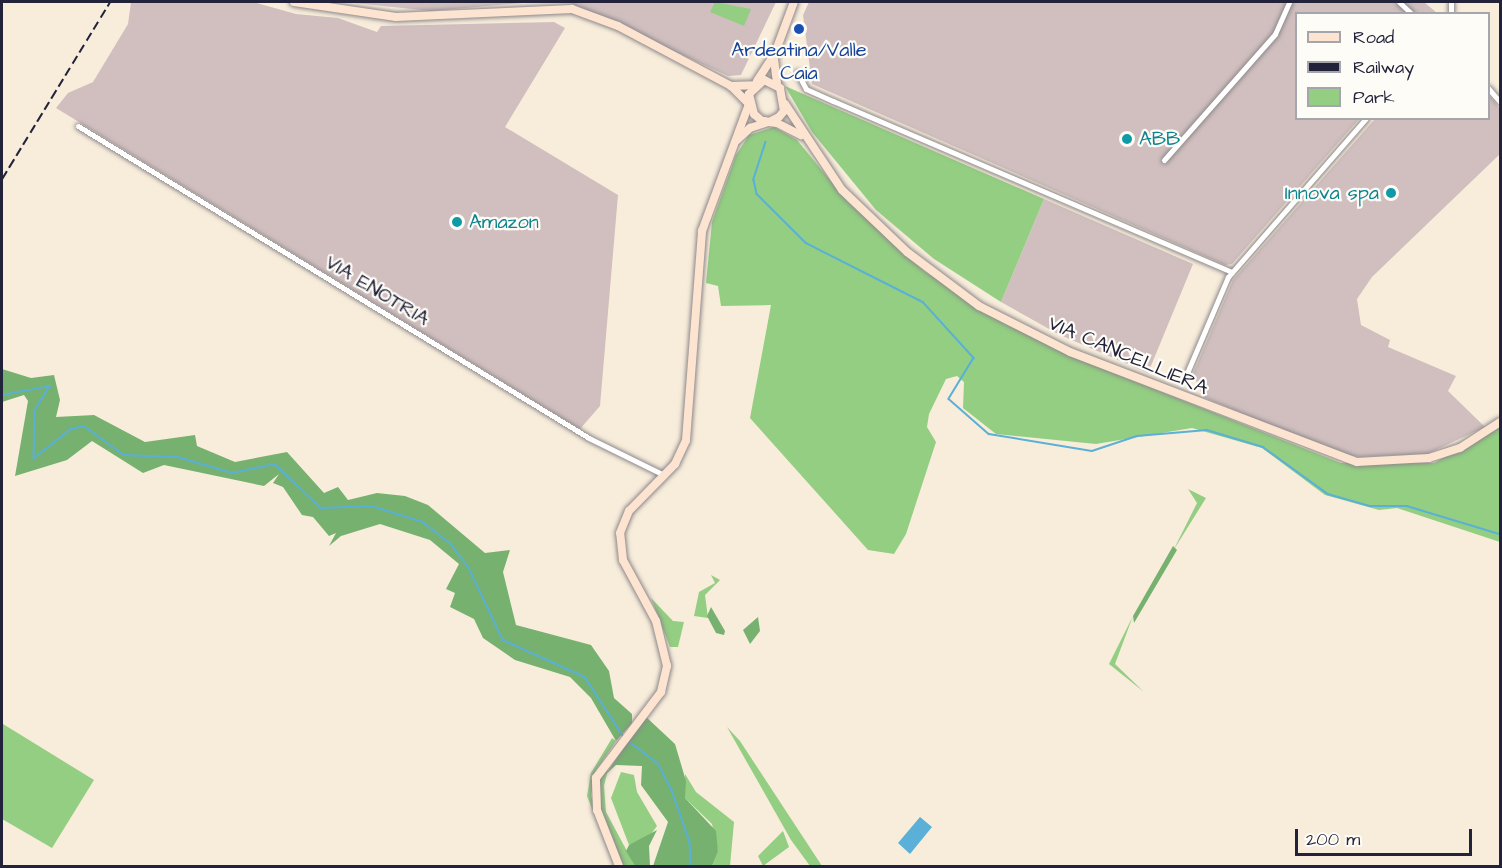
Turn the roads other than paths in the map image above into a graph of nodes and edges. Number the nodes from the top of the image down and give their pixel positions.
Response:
1 (294, 2) edge
2 (794, 2) edge
3 (1289, 2) edge
4 (775, 53) junction
5 (797, 72) dead end
6 (777, 84) junction
7 (754, 85) junction
8 (731, 86) junction
9 (1490, 90) edge
10 (1500, 102) edge
11 (749, 104) junction
12 (785, 105) junction
13 (1364, 120) edge
14 (769, 122) junction
15 (78, 126) dead end
16 (802, 136) junction
17 (735, 142) junction
18 (1164, 160) dead end
19 (1232, 272) junction
20 (1187, 374) dead end
21 (1500, 423) edge
22 (664, 475) junction
23 (619, 867) edge

1 - 8 street
2 - 4 street
3 - 18 street
4 - 6 street
4 - 7 street
5 - 19 street
6 - 7 street
6 - 12 street
7 - 8 street
7 - 11 street
8 - 11 street
9 - 10 street
11 - 14 street
11 - 17 street
12 - 14 street
12 - 16 street, VIA CANCELLIERA
13 - 19 street
14 - 16 street, VIA CANCELLIERA
14 - 17 street
15 - 22 street, VIA ENOTRIA
16 - 21 street, VIA CANCELLIERA
17 - 22 street
19 - 20 street
22 - 23 street

